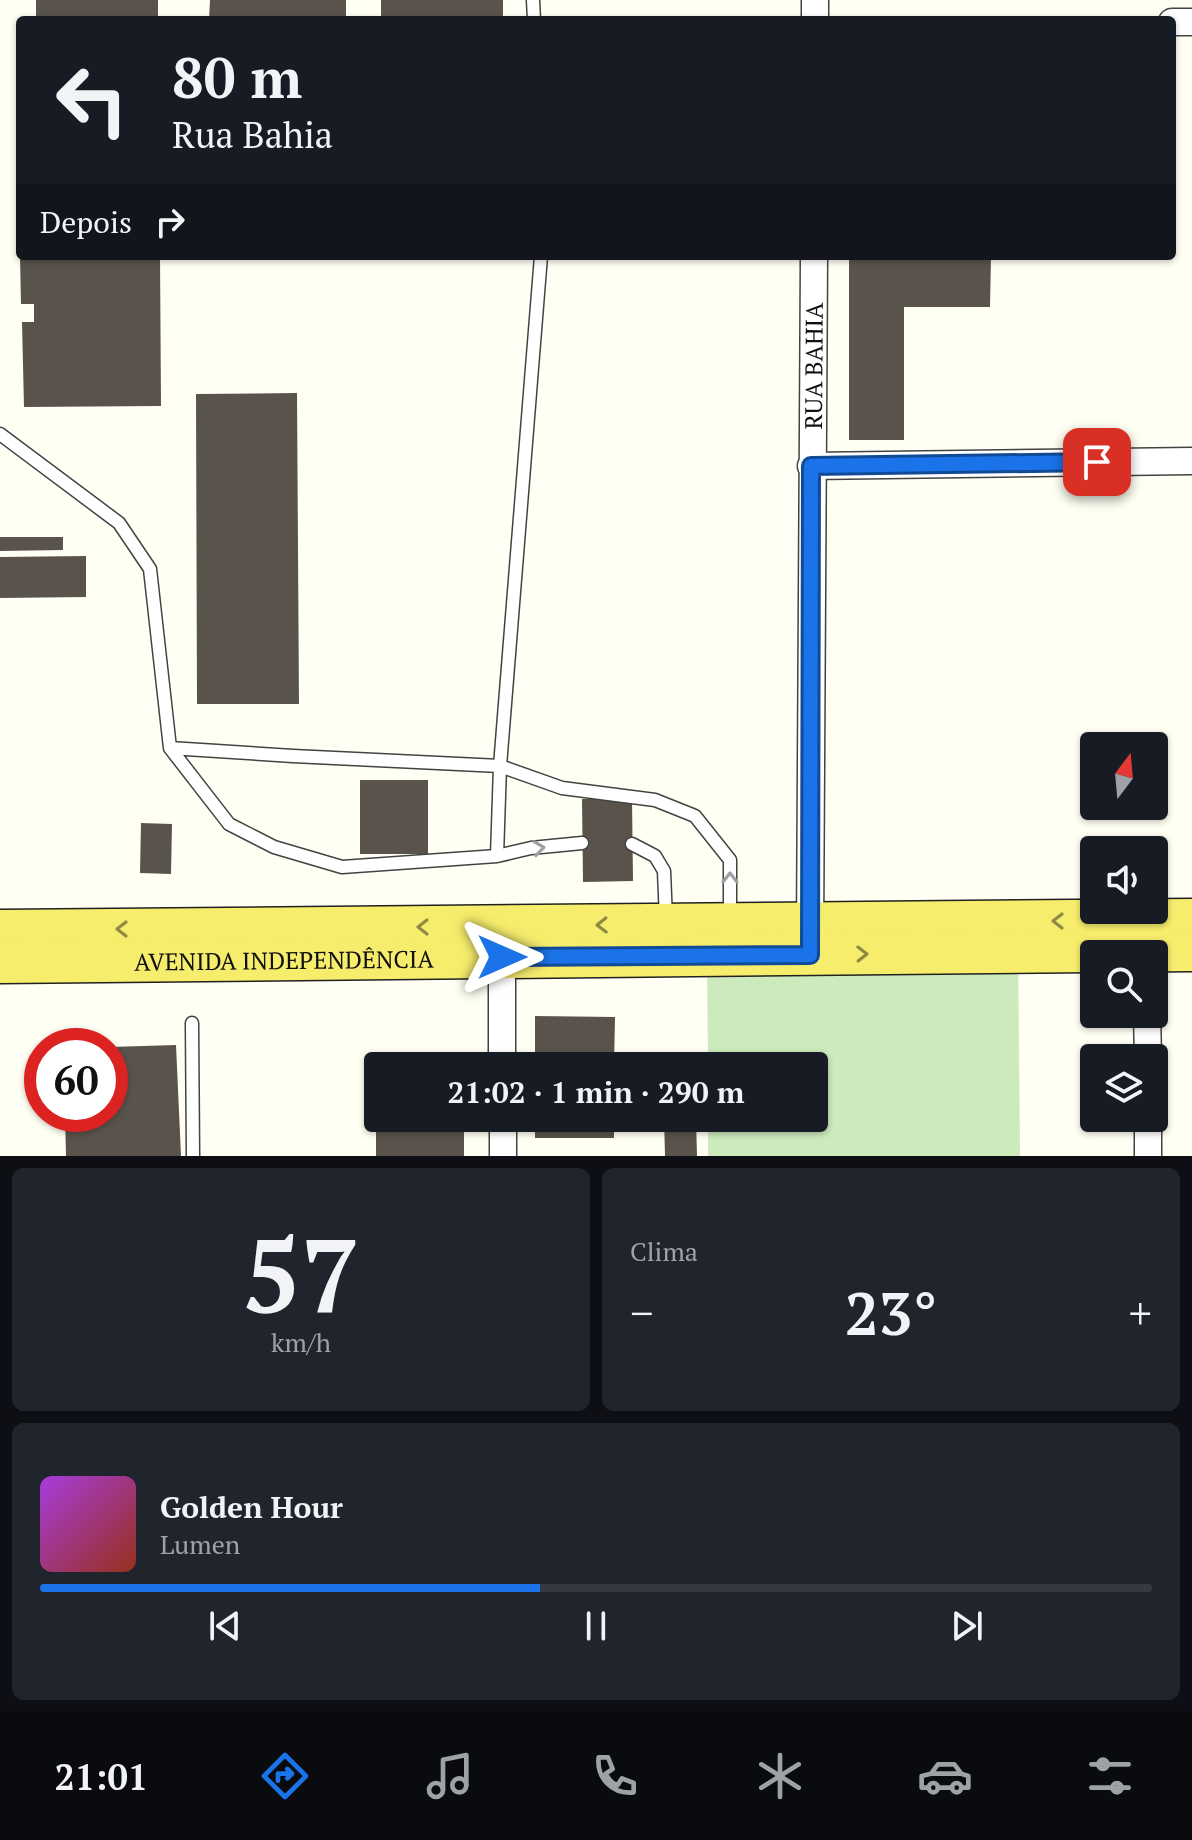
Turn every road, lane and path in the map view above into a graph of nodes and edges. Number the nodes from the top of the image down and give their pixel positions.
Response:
1 (541, 260) edge
2 (814, 260) edge
3 (0, 434) edge
4 (1192, 461) edge
5 (811, 466) junction
6 (170, 748) junction
7 (500, 766) junction
8 (582, 843) dead end
9 (632, 844) dead end
10 (497, 856) junction
11 (1192, 919) edge
12 (0, 930) edge
13 (810, 939) junction
14 (667, 940) junction
15 (730, 940) junction
16 (1150, 940) edge
17 (1080, 941) edge
18 (502, 942) junction
19 (55, 945) junction
20 (1168, 946) edge
21 (1192, 951) edge
22 (0, 963) edge
23 (192, 1023) dead end
24 (502, 1052) edge
25 (503, 1132) edge
26 (1148, 1132) edge
27 (193, 1156) edge
28 (503, 1156) edge
29 (1148, 1156) edge

1 - 7 lane
2 - 5 street, RUA BAHIA
3 - 6 lane
4 - 5 street
5 - 13 street, RUA BAHIA
6 - 7 lane
6 - 10 lane
7 - 10 lane
15 -> 7 lane
10 -> 8 lane
9 - 14 lane
11 - 16 main road, AVENIDA INDEPENDÊNCIA
12 - 19 main road, AVENIDA INDEPENDÊNCIA
13 - 15 main road, AVENIDA INDEPENDÊNCIA
13 - 17 main road, AVENIDA INDEPENDÊNCIA
14 - 15 main road, AVENIDA INDEPENDÊNCIA
14 - 18 main road, AVENIDA INDEPENDÊNCIA
18 - 19 main road, AVENIDA INDEPENDÊNCIA
18 - 24 street
19 - 22 main road, AVENIDA INDEPENDÊNCIA
20 - 21 main road, AVENIDA INDEPENDÊNCIA
23 - 27 lane
25 - 28 street
26 - 29 street

